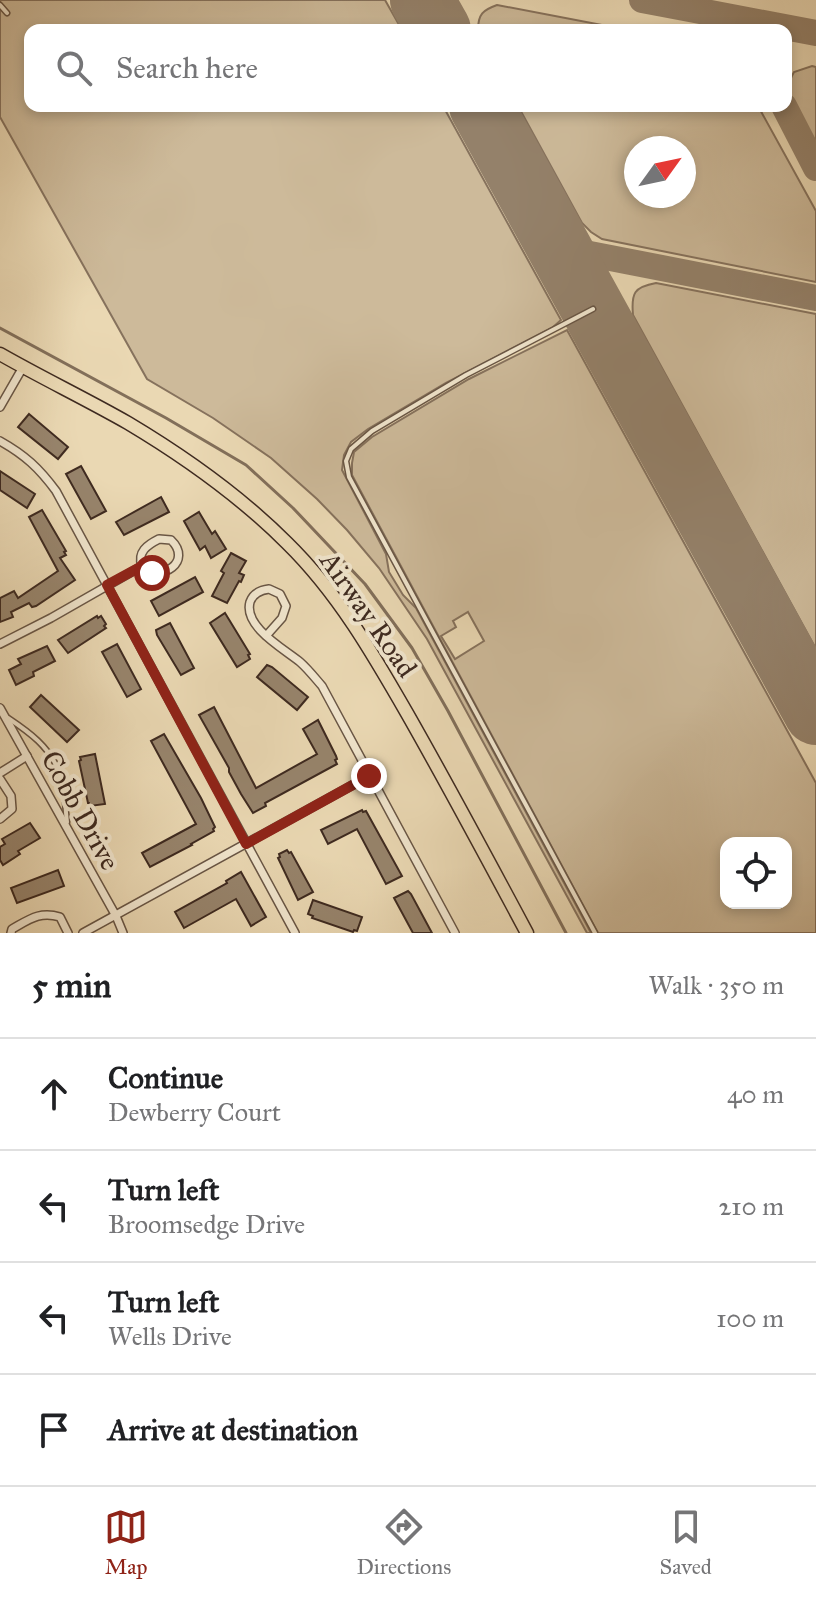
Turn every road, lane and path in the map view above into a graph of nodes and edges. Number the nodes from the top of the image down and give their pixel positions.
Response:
1 (0, 5) edge
2 (7, 13) dead end
3 (593, 309) dead end
4 (0, 354) edge
5 (23, 367) junction
6 (0, 407) edge
7 (0, 441) edge
8 (142, 566) junction
9 (107, 585) junction
10 (266, 636) junction
11 (0, 644) edge
12 (2, 712) edge
13 (27, 756) junction
14 (0, 776) edge
15 (369, 776) junction
16 (0, 819) edge
17 (68, 833) junction
18 (246, 844) junction
19 (116, 916) junction
20 (11, 933) edge
21 (68, 933) edge
22 (83, 933) edge
23 (123, 933) edge
24 (295, 933) edge
25 (455, 933) edge
26 (527, 933) edge
27 (595, 933) edge

1 - 2 lane
3 - 27 lane
4 - 5 main road, Airway Road
5 - 6 street
5 - 26 main road, Airway Road
7 - 9 street
8 - 8 street
8 - 9 street
9 - 11 street
9 - 18 street
10 - 10 street
10 - 15 street
12 - 13 street, Cobb Drive
12 - 17 lane
13 - 14 street
13 - 17 street, Cobb Drive
14 - 16 street
15 - 18 street
15 - 25 street
17 - 19 street, Cobb Drive
18 - 19 street
18 - 24 street
19 - 22 street
19 - 23 street, Cobb Drive
20 - 21 street

